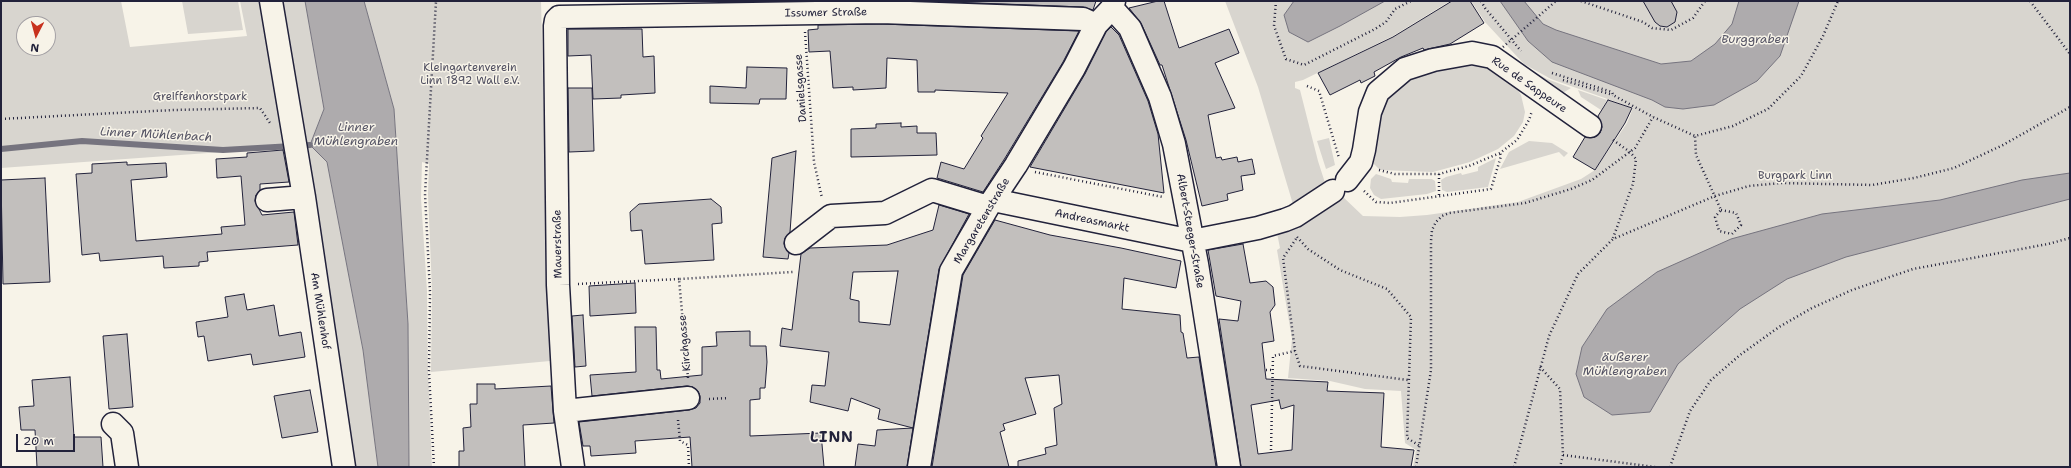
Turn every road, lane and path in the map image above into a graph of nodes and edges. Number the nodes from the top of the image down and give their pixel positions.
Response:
1 (272, 1) edge
2 (436, 1) edge
3 (1276, 1) edge
4 (1411, 1) edge
5 (1481, 1) edge
6 (1556, 1) edge
7 (1581, 1) edge
8 (1705, 1) edge
9 (1838, 1) edge
10 (2030, 1) edge
11 (1113, 4) edge
12 (804, 14) junction
13 (556, 20) joint
14 (1096, 25) junction
15 (1503, 47) dead end
16 (1523, 52) dead end
17 (2070, 54) edge
18 (1542, 81) junction
19 (1567, 81) dead end
20 (1307, 86) dead end
21 (1613, 95) junction
22 (2070, 107) edge
23 (1653, 117) junction
24 (1, 119) edge
25 (1590, 126) dead end
26 (1695, 136) junction
27 (1613, 140) dead end
28 (296, 145) junction
29 (1630, 152) junction
30 (1500, 153) junction
31 (1016, 165) junction
32 (1438, 174) junction
33 (1345, 180) junction
34 (1183, 196) junction
35 (1715, 196) junction
36 (304, 197) junction
37 (1439, 197) junction
38 (268, 200) dead end
39 (991, 203) junction
40 (1721, 210) junction
41 (831, 216) junction
42 (1292, 224) junction
43 (2070, 238) edge
44 (1613, 239) junction
45 (1192, 242) junction
46 (796, 243) dead end
47 (793, 272) dead end
48 (679, 279) junction
49 (558, 285) junction
50 (1295, 351) junction
51 (1540, 367) junction
52 (1266, 370) dead end
53 (1273, 370) junction
54 (1408, 380) junction
55 (683, 405) junction
56 (565, 411) junction
57 (113, 424) dead end
58 (1420, 446) junction
59 (1271, 450) dead end
60 (1564, 455) junction
61 (127, 467) edge
62 (344, 467) edge
63 (434, 467) edge
64 (572, 467) edge
65 (689, 467) edge
66 (919, 467) edge
67 (1229, 467) edge
68 (1416, 467) edge
69 (1514, 467) edge
70 (1560, 467) edge
71 (1656, 467) edge
72 (1670, 467) edge

1 - 28 street, Am Mühlenhof
2 - 63 path
3 - 4 path
5 - 16 path
6 - 15 path, bridge
7 - 8 path
9 - 26 path
10 - 17 path
11 - 14 street, Margaretenstraße
11 - 34 street, Albert-Steeger-Straße
12 - 13 street, Issumer Straße
12 - 14 street, Issumer Straße
12 - 41 path, Danielsgasse
13 - 49 street, Mauerstraße
14 - 31 street, Margaretenstraße
18 - 21 path
18 - 25 street, Rue de Sappeure
18 - 30 path
18 - 33 street, Rue de Sappeure
19 - 21 path
20 - 33 path
21 - 23 path
22 - 35 path
23 - 26 path
23 - 29 path
24 - 28 path
26 - 35 path
27 - 29 path
28 - 36 street, Am Mühlenhof
29 - 44 path
29 - 58 path
30 - 32 path
30 - 37 path
31 - 34 path
31 - 39 street, Margaretenstraße
32 - 33 path
32 - 37 path
33 - 37 path
33 - 42 street
34 - 45 street, Albert-Steeger-Straße
35 - 40 path
35 - 44 path
36 - 38 street
36 - 62 street, Am Mühlenhof
39 - 41 street, Andreasmarkt
39 - 45 street, Andreasmarkt
39 - 66 street, Margaretenstraße
40 - 40 path
41 - 46 street
42 - 45 street
42 - 50 path
42 - 54 path
43 - 72 path
44 - 51 path
45 - 67 street, Albert-Steeger-Straße
47 - 48 path
48 - 49 path
48 - 55 path, Kirchgasse
49 - 56 street, Mauerstraße
50 - 53 path
50 - 54 path
51 - 60 path
51 - 69 path
52 - 53 path
53 - 59 path
54 - 58 path
55 - 56 street
55 - 65 path, Kirchgasse
56 - 64 street, Mauerstraße
57 - 61 street
58 - 68 path
60 - 70 path
60 - 71 path

